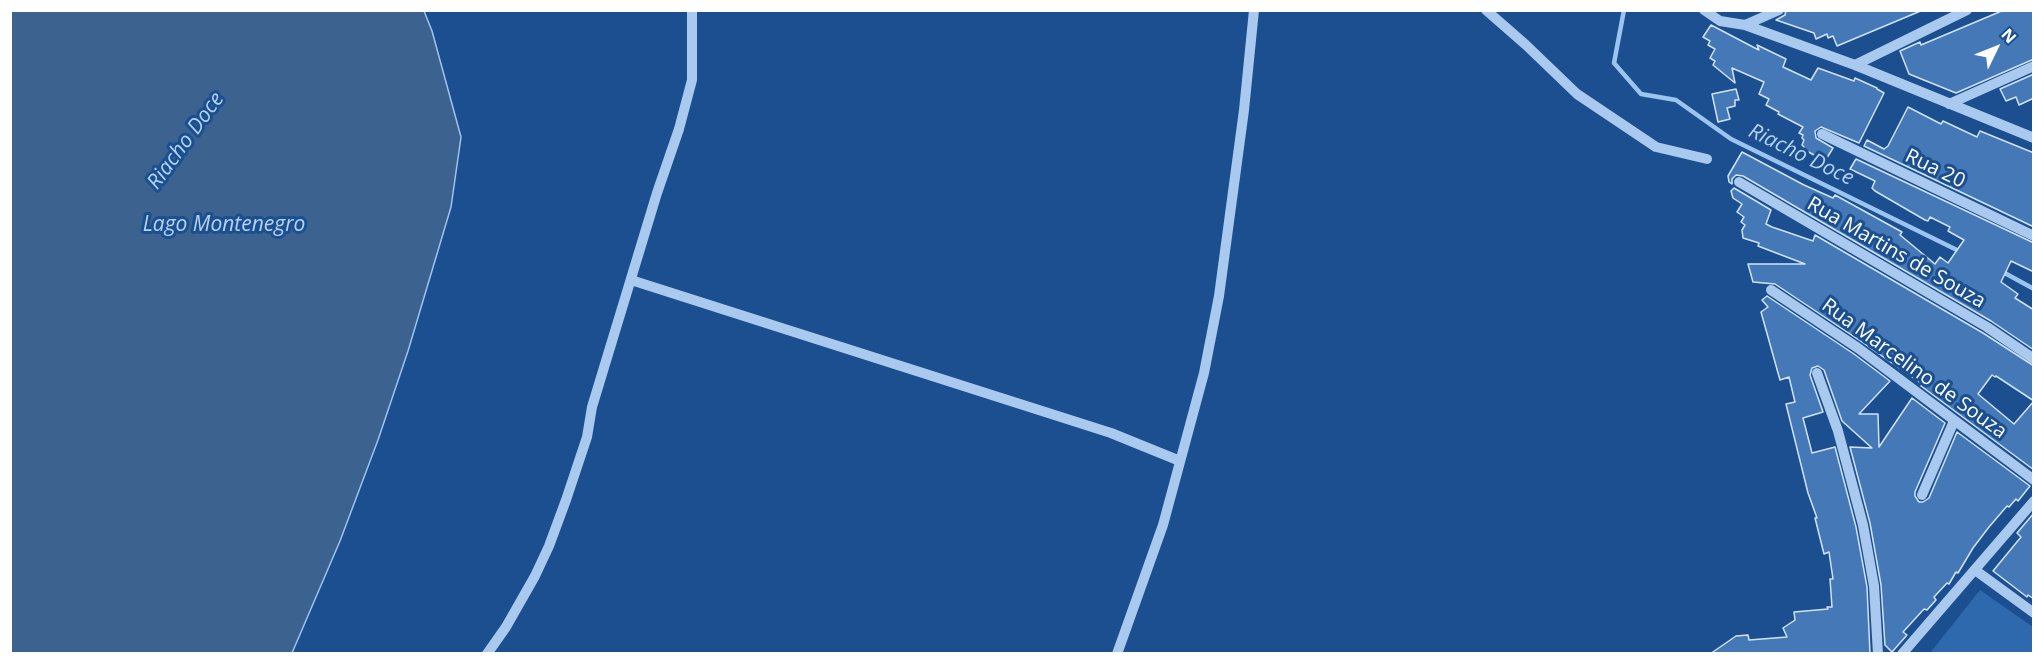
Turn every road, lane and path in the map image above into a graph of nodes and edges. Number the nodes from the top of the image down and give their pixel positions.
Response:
1 (692, 10) edge
2 (1254, 10) edge
3 (1486, 10) edge
4 (1704, 10) edge
5 (1779, 10) edge
6 (1967, 10) edge
7 (1745, 25) junction
8 (1855, 65) junction
9 (2034, 66) edge
10 (1949, 104) junction
11 (1822, 134) dead end
12 (2034, 138) edge
13 (1707, 159) dead end
14 (1739, 182) dead end
15 (2034, 236) edge
16 (631, 280) junction
17 (1771, 290) dead end
18 (2034, 359) edge
19 (1817, 373) dead end
20 (1954, 421) junction
21 (1180, 461) junction
22 (2034, 480) edge
23 (1922, 495) dead end
24 (2034, 501) edge
25 (1975, 570) junction
26 (2034, 613) edge
27 (487, 654) edge
28 (1117, 654) edge
29 (1878, 654) edge
30 (1902, 654) edge

1 - 16 street
2 - 21 street
3 - 13 street
4 - 7 street
5 - 7 street
6 - 8 street
7 - 8 street
8 - 10 street
9 - 10 street
10 - 12 street
11 - 15 street, Rua 20
14 - 18 street, Rua Martins de Souza
16 - 21 street
16 - 27 street
17 - 20 street, Rua Marcelino de Souza
19 - 29 street
20 - 22 street, Rua Marcelino de Souza
20 - 23 street
21 - 28 street
24 - 25 street
25 - 26 street
25 - 30 street

